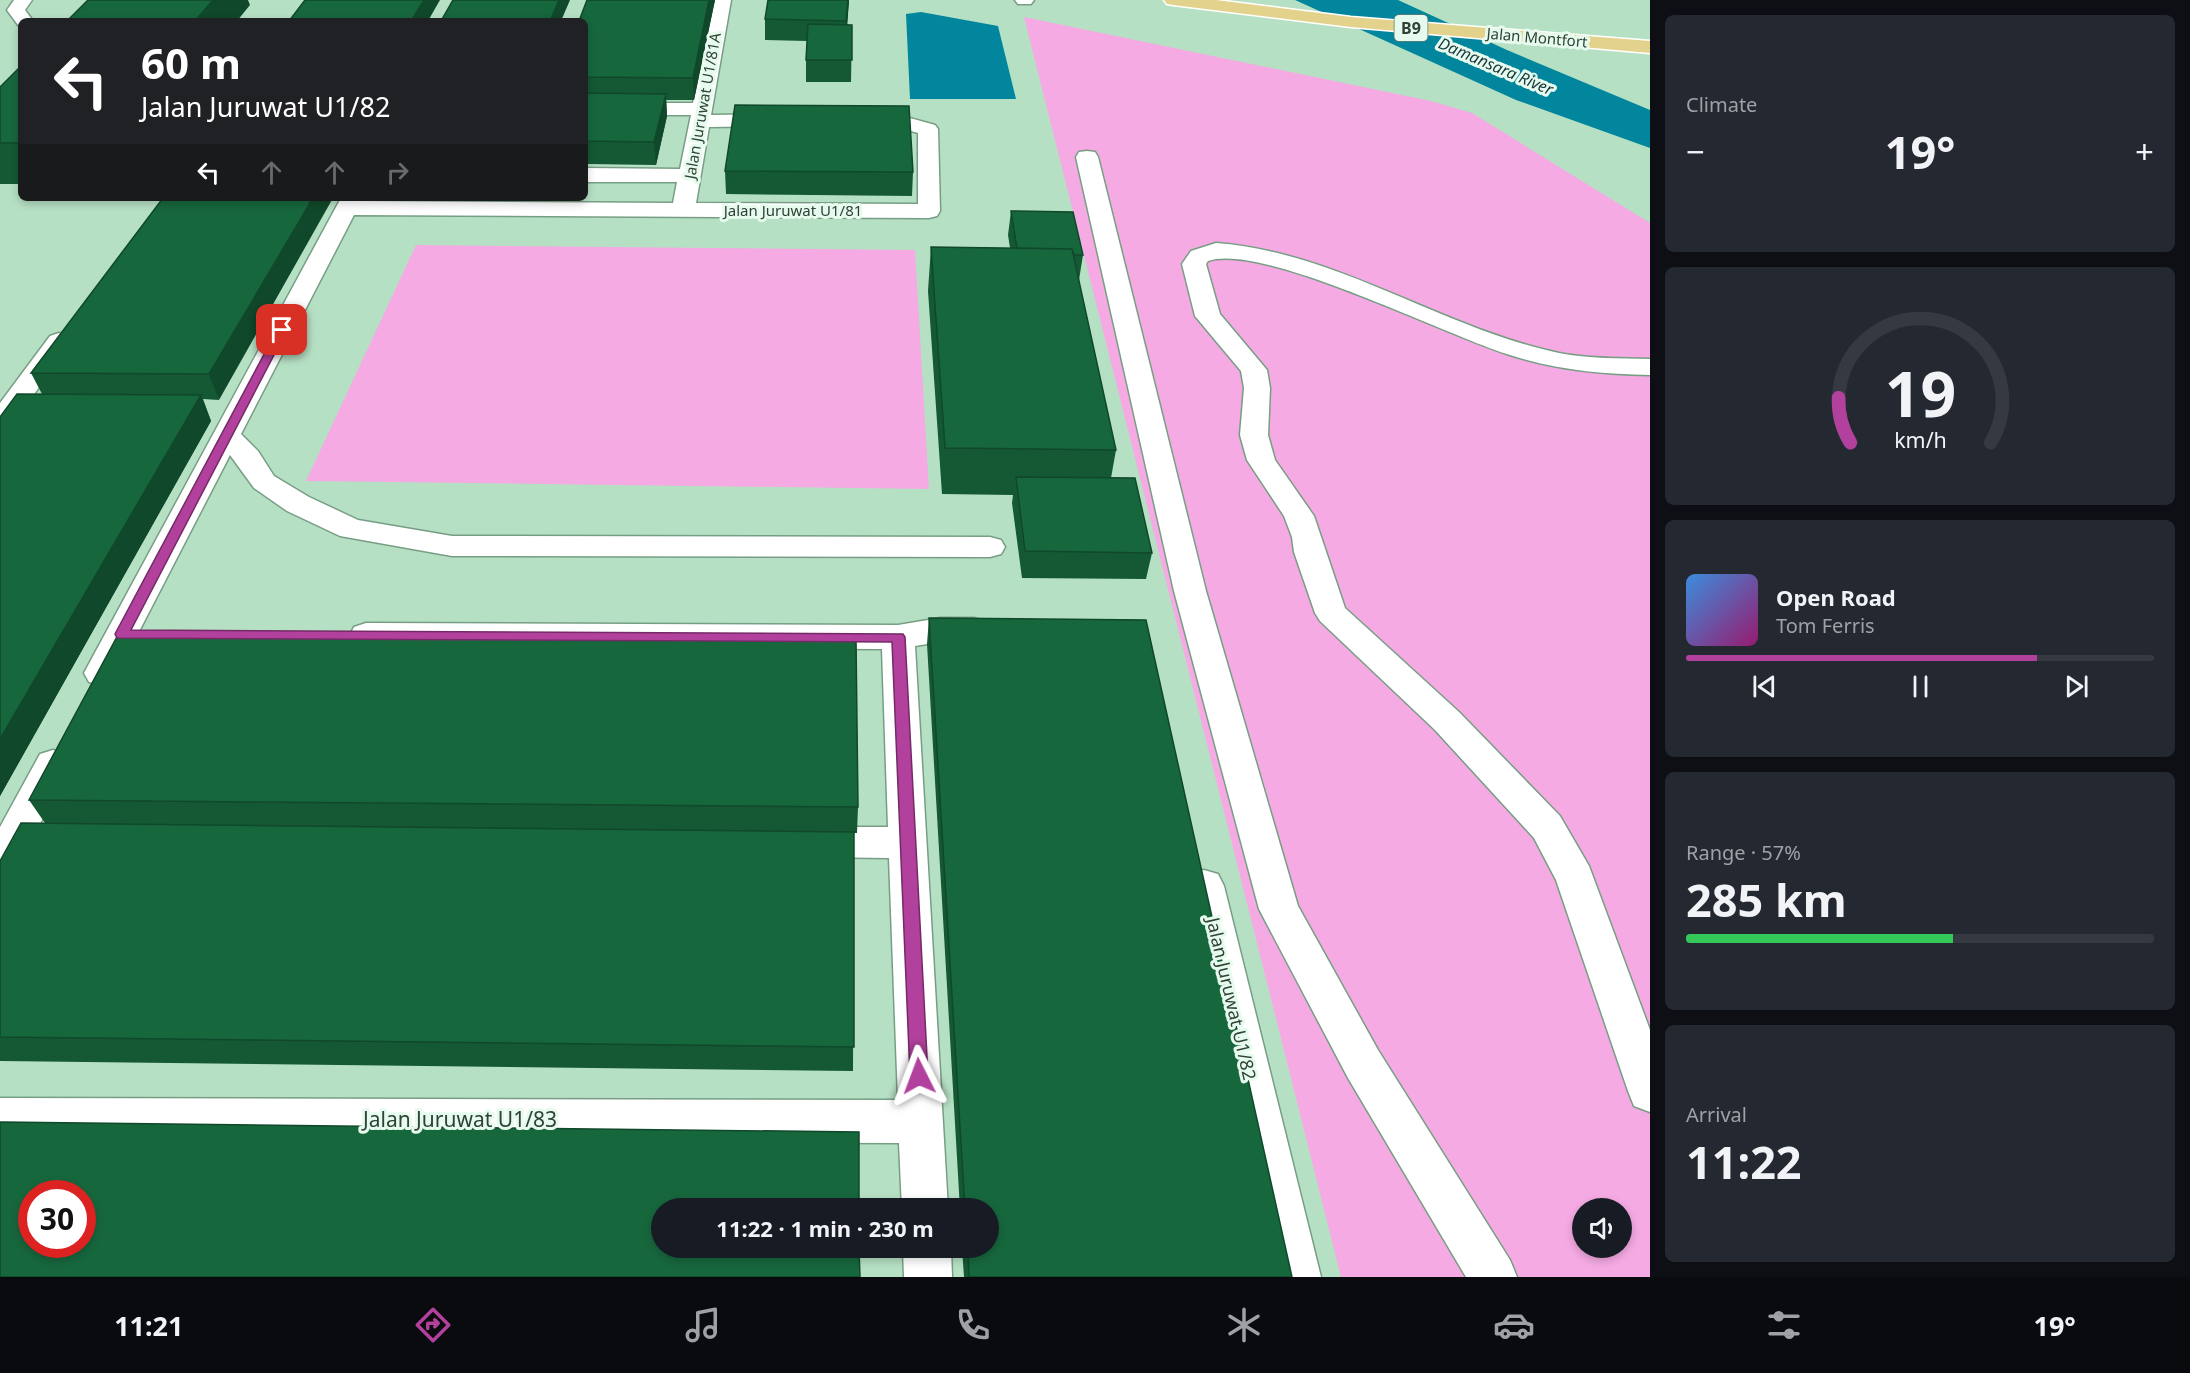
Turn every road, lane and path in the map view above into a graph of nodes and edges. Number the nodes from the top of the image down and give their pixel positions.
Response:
1 (23, 0) edge
2 (723, 0) edge
3 (1173, 0) edge
4 (1297, 0) edge
5 (22, 18) edge
6 (1585, 24) dead end
7 (1650, 47) edge
8 (588, 109) edge
9 (702, 115) junction
10 (797, 120) edge
11 (845, 120) edge
12 (1087, 157) dead end
13 (588, 176) edge
14 (691, 176) junction
15 (349, 203) edge
16 (683, 211) junction
17 (76, 318) edge
18 (1650, 367) edge
19 (43, 411) edge
20 (4, 416) edge
21 (228, 419) junction
22 (990, 548) dead end
23 (1008, 630) edge
24 (122, 634) junction
25 (157, 634) edge
26 (337, 635) edge
27 (898, 637) junction
28 (88, 698) edge
29 (65, 740) edge
30 (776, 842) edge
31 (907, 843) junction
32 (22, 845) edge
33 (1196, 850) edge
34 (1650, 1091) edge
35 (0, 1119) edge
36 (921, 1122) junction
37 (924, 1198) edge
38 (927, 1258) edge
39 (928, 1277) edge
40 (1297, 1277) edge
41 (1493, 1277) edge

1 - 5 street
2 - 9 street, Jalan Juruwat U1/81A
3 - 7 main road, Jalan Montfort / B9
4 - 6 main road, Jalan Montfort / B9
8 - 9 street
9 - 10 street
9 - 14 street, Jalan Juruwat U1/81A
11 - 16 street, Jalan Juruwat U1/81
12 - 41 street
13 - 14 street
14 - 16 street, Jalan Juruwat U1/81A
15 - 16 street, Jalan Juruwat U1/81
15 - 21 street
17 - 20 street
18 - 34 street
19 - 20 street
21 - 22 street
21 - 24 street
23 - 27 street
24 - 25 street
24 - 28 street
26 - 27 street
27 - 31 street
29 - 32 street
30 - 31 street
31 - 36 street
33 - 40 street, Jalan Juruwat U1/82
35 - 36 street, Jalan Juruwat U1/83
36 - 37 street
38 - 39 street

